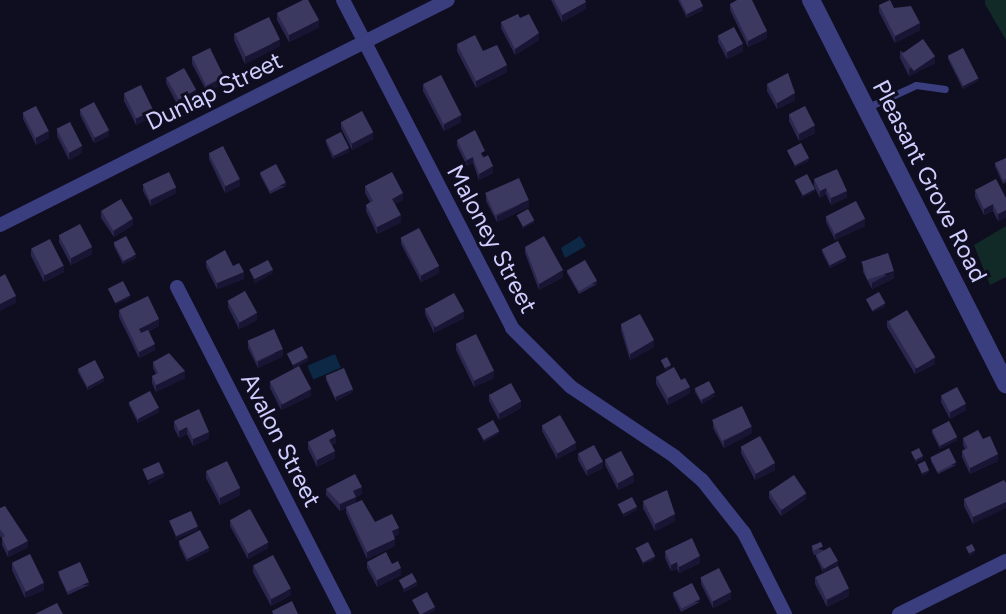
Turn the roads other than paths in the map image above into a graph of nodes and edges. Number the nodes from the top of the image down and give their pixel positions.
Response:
1 (343, 0) edge
2 (448, 0) edge
3 (811, 0) edge
4 (365, 43) junction
5 (945, 89) dead end
6 (866, 108) junction
7 (0, 225) edge
8 (177, 287) dead end
9 (1006, 384) edge
10 (1006, 561) edge
11 (344, 614) edge
12 (785, 614) edge
13 (899, 614) edge

1 - 4 street, Maloney Street
2 - 4 street, Dunlap Street
3 - 6 street, Pleasant Grove Road
4 - 7 street, Dunlap Street
4 - 12 street, Maloney Street
5 - 6 lane
6 - 9 street, Pleasant Grove Road
8 - 11 street, Avalon Street
10 - 13 street

